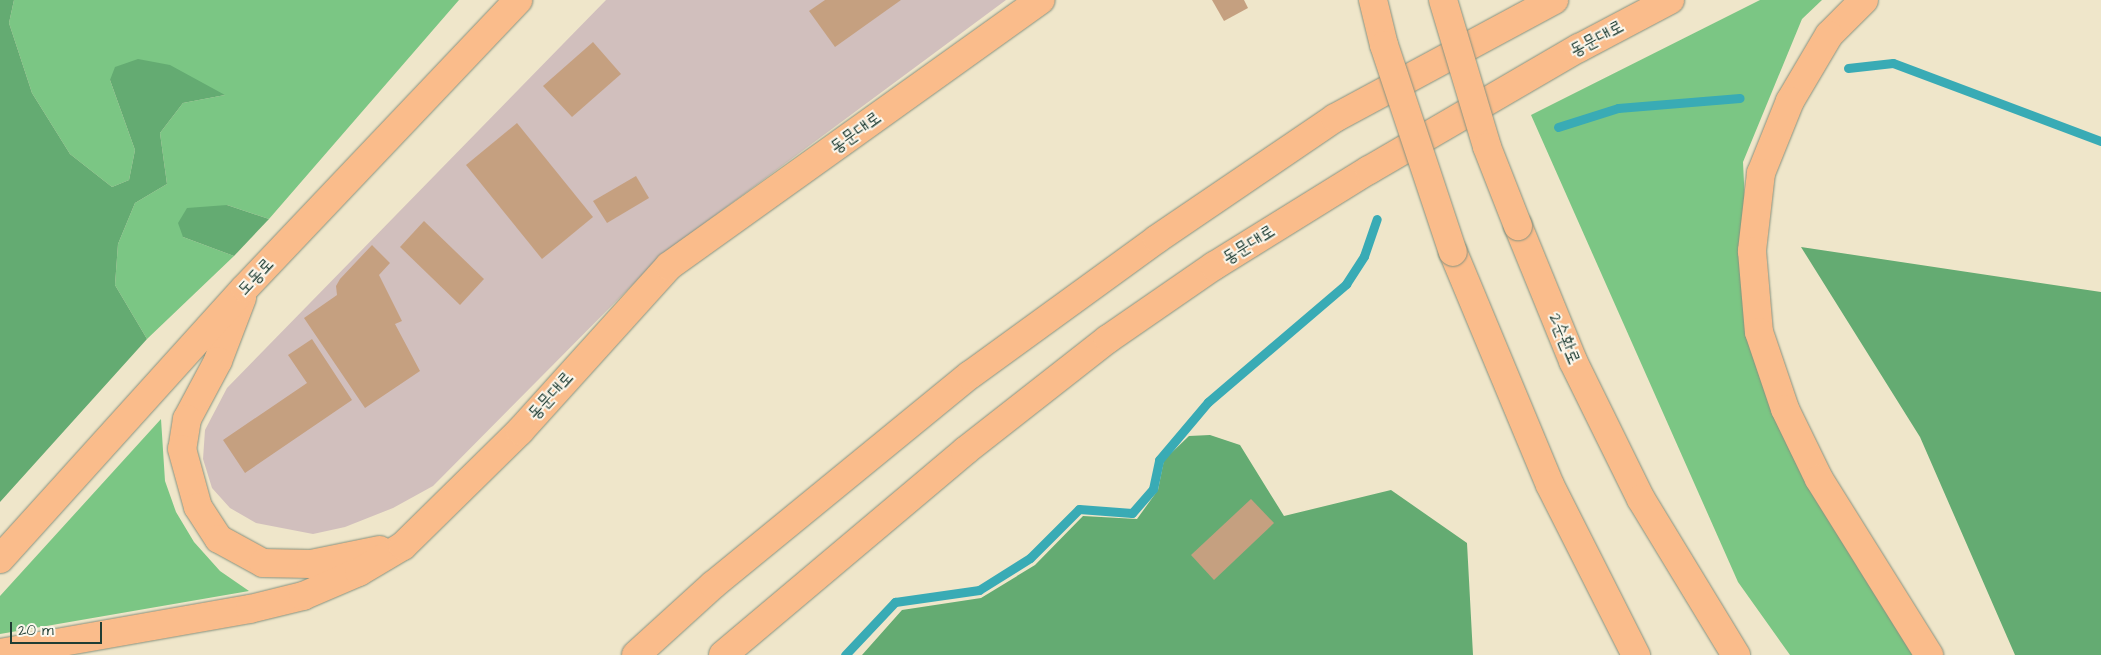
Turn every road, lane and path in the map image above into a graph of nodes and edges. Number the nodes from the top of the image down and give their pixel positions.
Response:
1 (518, 0) edge
2 (1040, 0) edge
3 (1373, 0) edge
4 (1443, 0) edge
5 (1554, 0) edge
6 (1670, 0) edge
7 (1864, 0) edge
8 (245, 288) junction
9 (403, 546) junction
10 (0, 558) edge
11 (0, 653) edge
12 (636, 655) edge
13 (723, 655) edge
14 (1636, 655) edge
15 (1736, 655) edge
16 (1929, 655) edge

1 - 8 main road, 도동로
2 - 9 main road, 동문대로
3 - 14 main road, bridge
4 - 15 main road, 2순환로, bridge
5 - 12 main road
6 - 13 main road, 동문대로
7 - 16 main road
8 - 9 main road
8 - 10 main road, 도동로
9 - 11 main road, 동문대로

